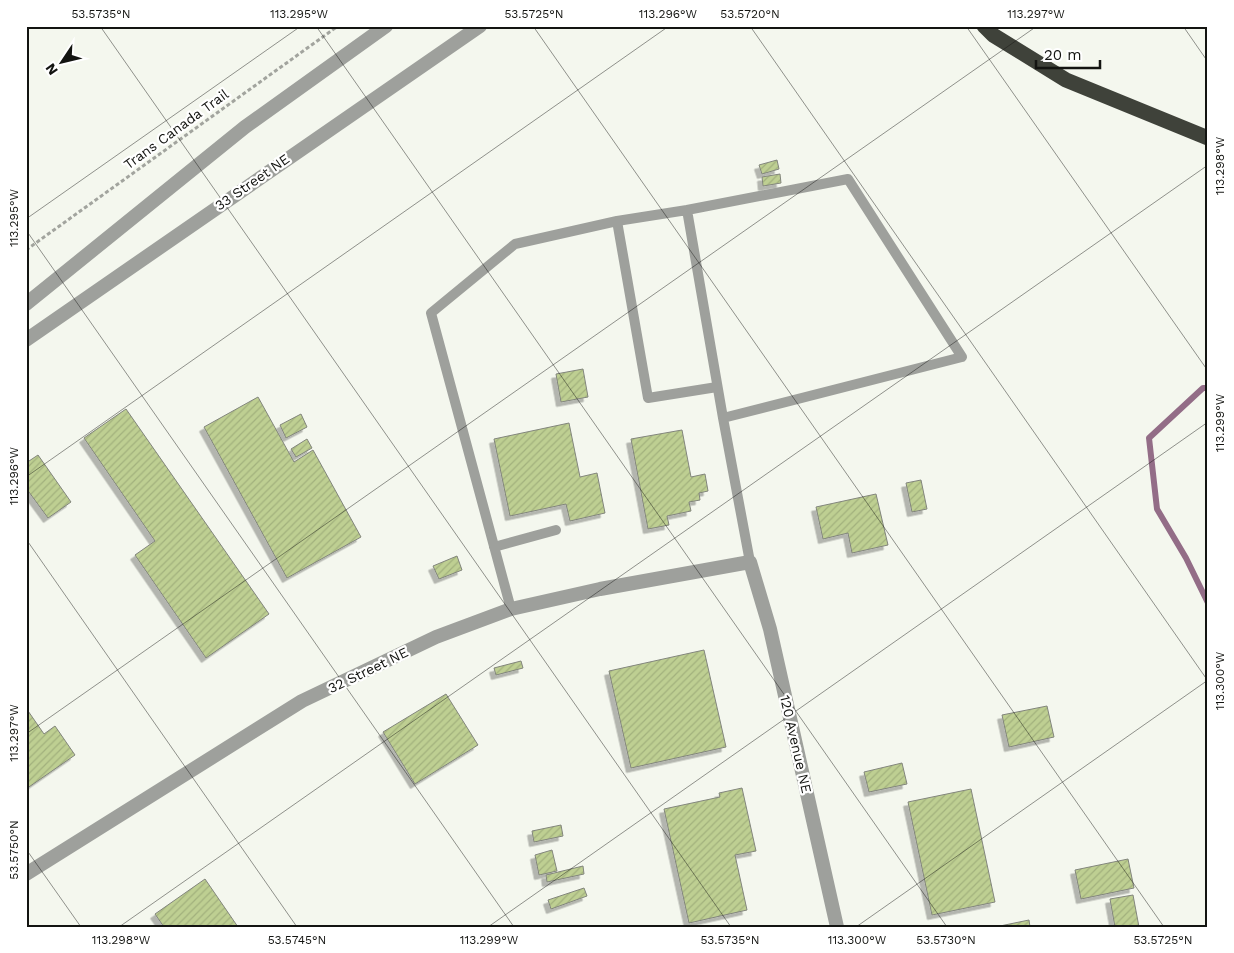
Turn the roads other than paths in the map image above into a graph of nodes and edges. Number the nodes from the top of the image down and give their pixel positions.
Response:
1 (386, 26) edge
2 (480, 26) edge
3 (984, 26) edge
4 (1208, 138) edge
5 (687, 210) junction
6 (617, 221) junction
7 (26, 304) edge
8 (26, 340) edge
9 (717, 386) junction
10 (723, 418) junction
11 (556, 530) dead end
12 (494, 547) junction
13 (750, 562) junction
14 (511, 609) junction
15 (26, 874) edge
16 (837, 927) edge

1 - 7 street
2 - 8 street, 33 Street NE
3 - 4 highway
5 - 6 lane
5 - 9 lane
5 - 10 lane
6 - 9 lane
6 - 12 lane
9 - 10 lane
10 - 13 lane
11 - 12 lane
12 - 14 lane
13 - 14 street, 32 Street NE
13 - 16 street, 120 Avenue NE
14 - 15 street, 32 Street NE

